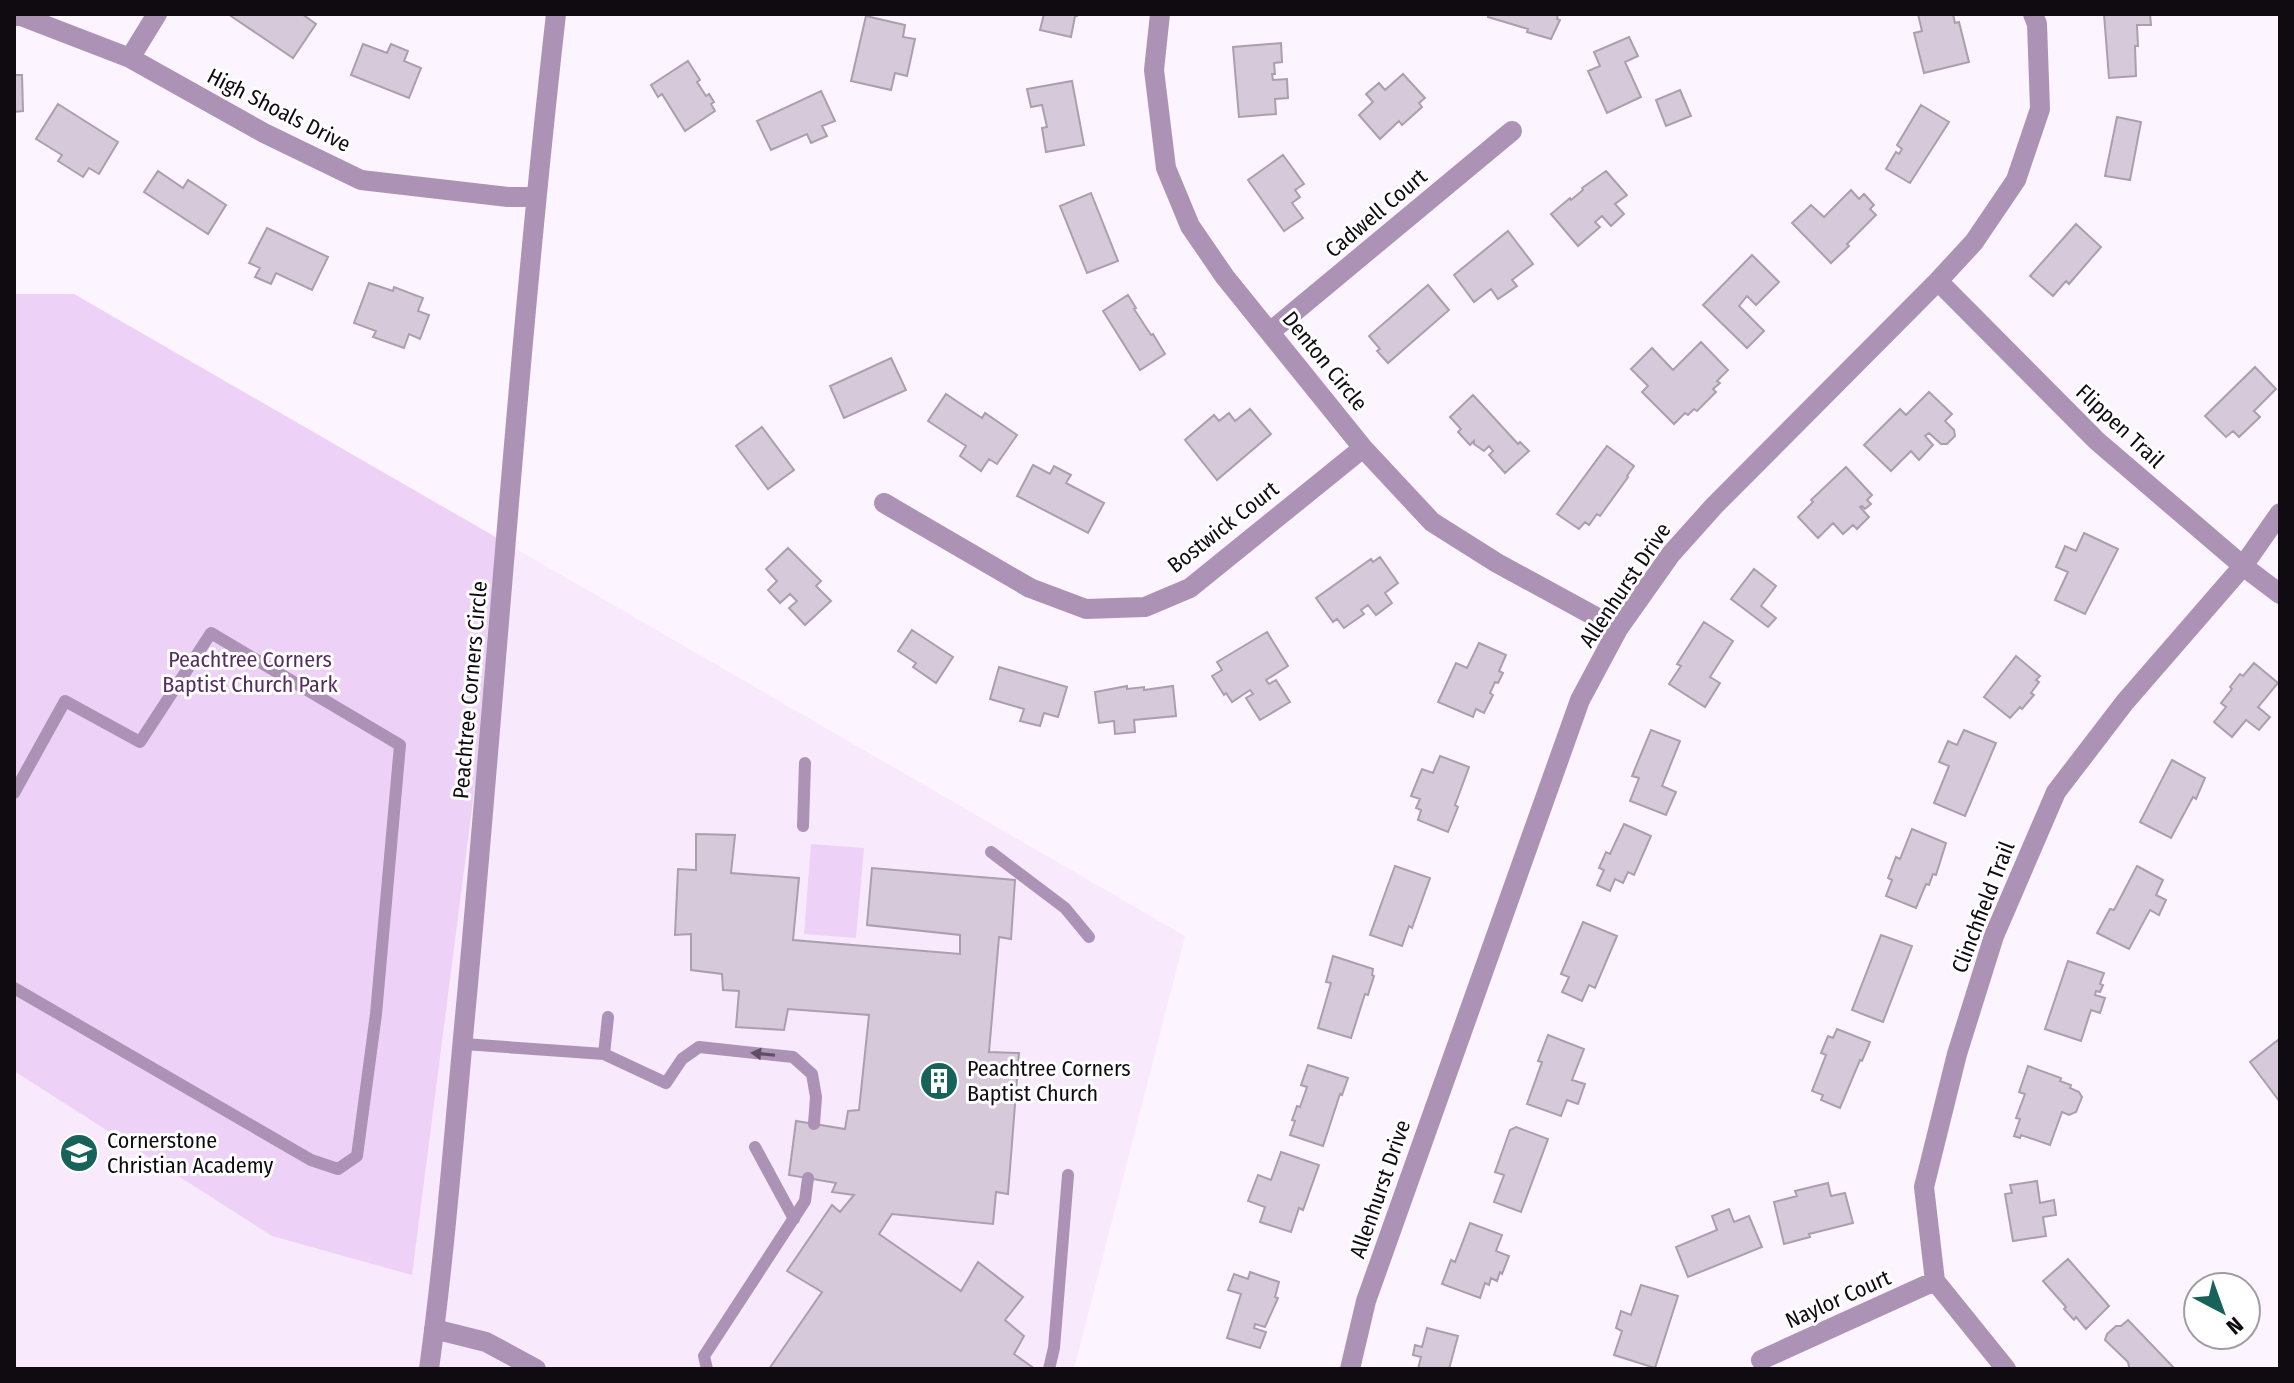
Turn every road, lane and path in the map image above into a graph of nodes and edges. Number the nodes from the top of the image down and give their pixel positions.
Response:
1 (157, 14) edge
2 (556, 14) edge
3 (1160, 14) edge
4 (2033, 14) edge
5 (14, 16) edge
6 (130, 58) junction
7 (1512, 131) dead end
8 (535, 197) junction
9 (1938, 281) junction
10 (1270, 332) junction
11 (1363, 448) junction
12 (884, 503) dead end
13 (2280, 513) edge
14 (2243, 566) junction
15 (2280, 594) edge
16 (1618, 629) junction
17 (805, 763) dead end
18 (14, 793) edge
19 (803, 826) dead end
20 (991, 852) dead end
21 (1089, 937) dead end
22 (14, 988) edge
23 (608, 1017) dead end
24 (464, 1044) junction
25 (604, 1054) junction
26 (814, 1124) dead end
27 (755, 1147) dead end
28 (1068, 1175) dead end
29 (808, 1178) dead end
30 (794, 1219) junction
31 (1935, 1281) junction
32 (434, 1329) junction
33 (1761, 1360) dead end
34 (429, 1369) edge
35 (536, 1369) edge
36 (707, 1369) edge
37 (1049, 1369) edge
38 (1350, 1369) edge
39 (2006, 1369) edge

1 - 6 street
2 - 8 street, Peachtree Corners Circle
3 - 10 street, Denton Circle
4 - 9 street, Allenhurst Drive
5 - 6 street, High Shoals Drive
6 - 8 street, High Shoals Drive
7 - 10 street, Cadwell Court
8 - 24 street, Peachtree Corners Circle
9 - 14 street, Flippen Trail
9 - 16 street, Allenhurst Drive
10 - 11 street, Denton Circle
11 - 12 street, Bostwick Court
11 - 16 street, Denton Circle
13 - 14 street, Clinchfield Trail
14 - 15 street, Flippen Trail
14 - 31 street, Clinchfield Trail
16 - 38 street, Allenhurst Drive
17 - 19 lane
18 - 22 lane
20 - 21 lane
23 - 25 lane
24 - 25 lane
24 - 32 street, Peachtree Corners Circle
26 -> 25 lane
27 - 30 lane
28 - 37 lane
29 - 30 lane
30 - 36 lane
31 - 33 street, Naylor Court
31 - 39 street
32 - 34 street, Peachtree Corners Circle
32 - 35 street

